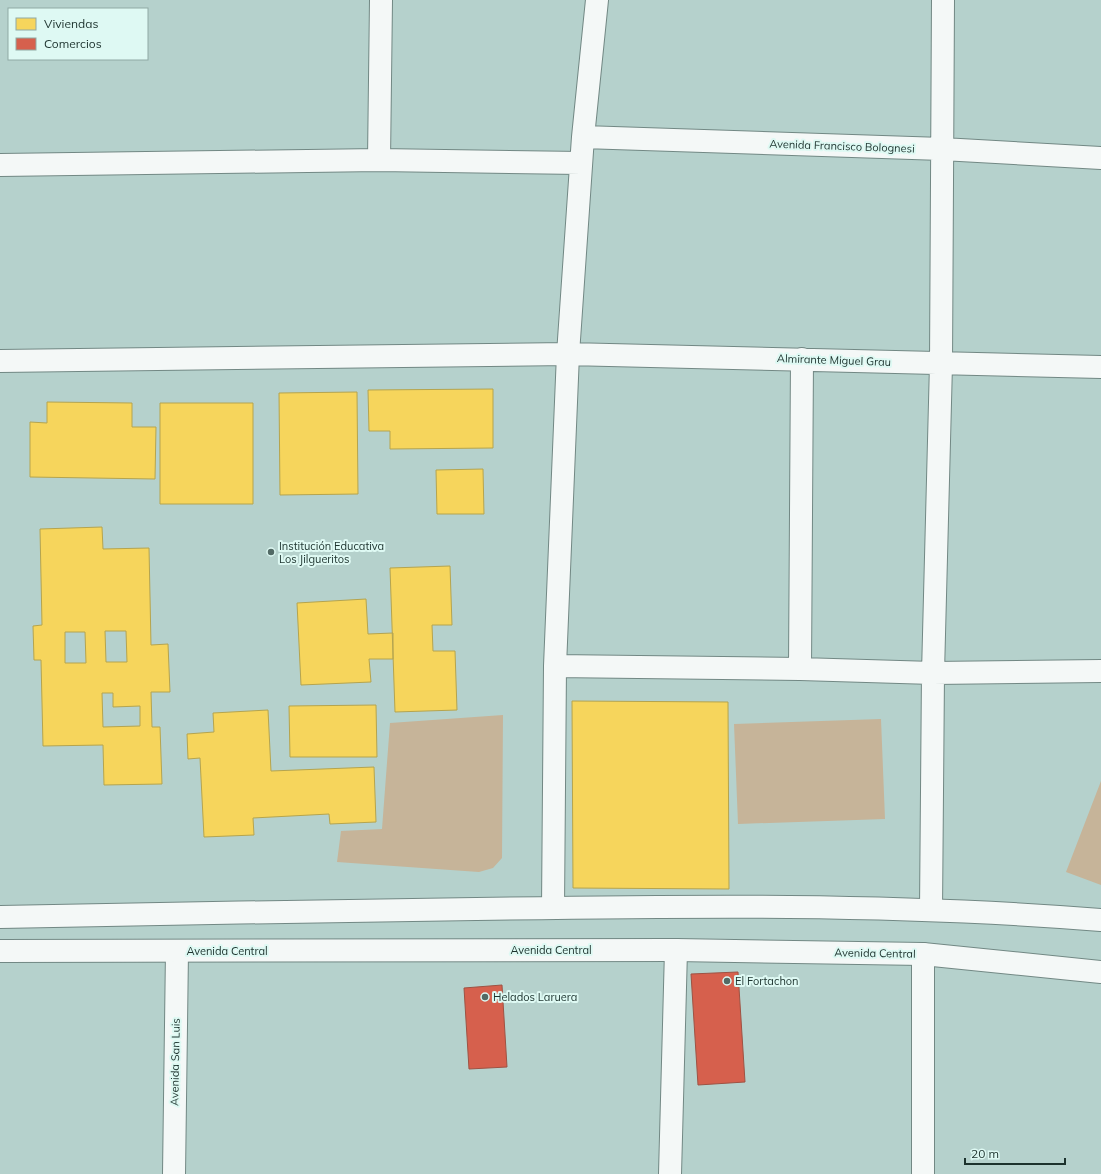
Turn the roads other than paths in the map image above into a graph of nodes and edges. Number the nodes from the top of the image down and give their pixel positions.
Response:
1 (382, 0) edge
2 (597, 0) edge
3 (943, 0) edge
4 (583, 137) junction
5 (942, 149) junction
6 (1101, 158) edge
7 (379, 160) junction
8 (581, 164) junction
9 (0, 165) edge
10 (568, 354) junction
11 (802, 359) junction
12 (0, 361) edge
13 (941, 364) junction
14 (1101, 367) edge
15 (555, 666) junction
16 (800, 668) junction
17 (1101, 671) edge
18 (933, 673) junction
19 (553, 908) junction
20 (931, 910) junction
21 (0, 916) edge
22 (1101, 920) edge
23 (177, 950) junction
24 (676, 950) junction
25 (0, 951) edge
26 (923, 954) junction
27 (1101, 972) edge
28 (174, 1174) edge
29 (670, 1174) edge
30 (923, 1174) edge

1 - 7 street
2 - 4 street
3 - 5 street
4 - 5 street, Avenida Francisco Bolognesi
4 - 8 street
5 - 6 street, Avenida Francisco Bolognesi
5 - 13 street
7 - 8 street
7 - 9 street
8 - 10 street
10 - 11 street, Almirante Miguel Grau
10 - 12 street, Almirante Miguel Grau
10 - 15 street
11 - 13 street, Almirante Miguel Grau
11 - 16 street
13 - 14 street, Almirante Miguel Grau
13 - 18 street
15 - 16 street
15 - 19 street
16 - 18 street
17 - 18 street
18 - 20 street
19 - 20 street
19 - 21 street
20 - 22 street
23 - 24 street, Avenida Central
23 - 25 street, Avenida Central
23 - 28 street, Avenida San Luis
24 - 26 street, Avenida Central
24 - 29 street
26 - 27 street, Avenida Central
26 - 30 street

